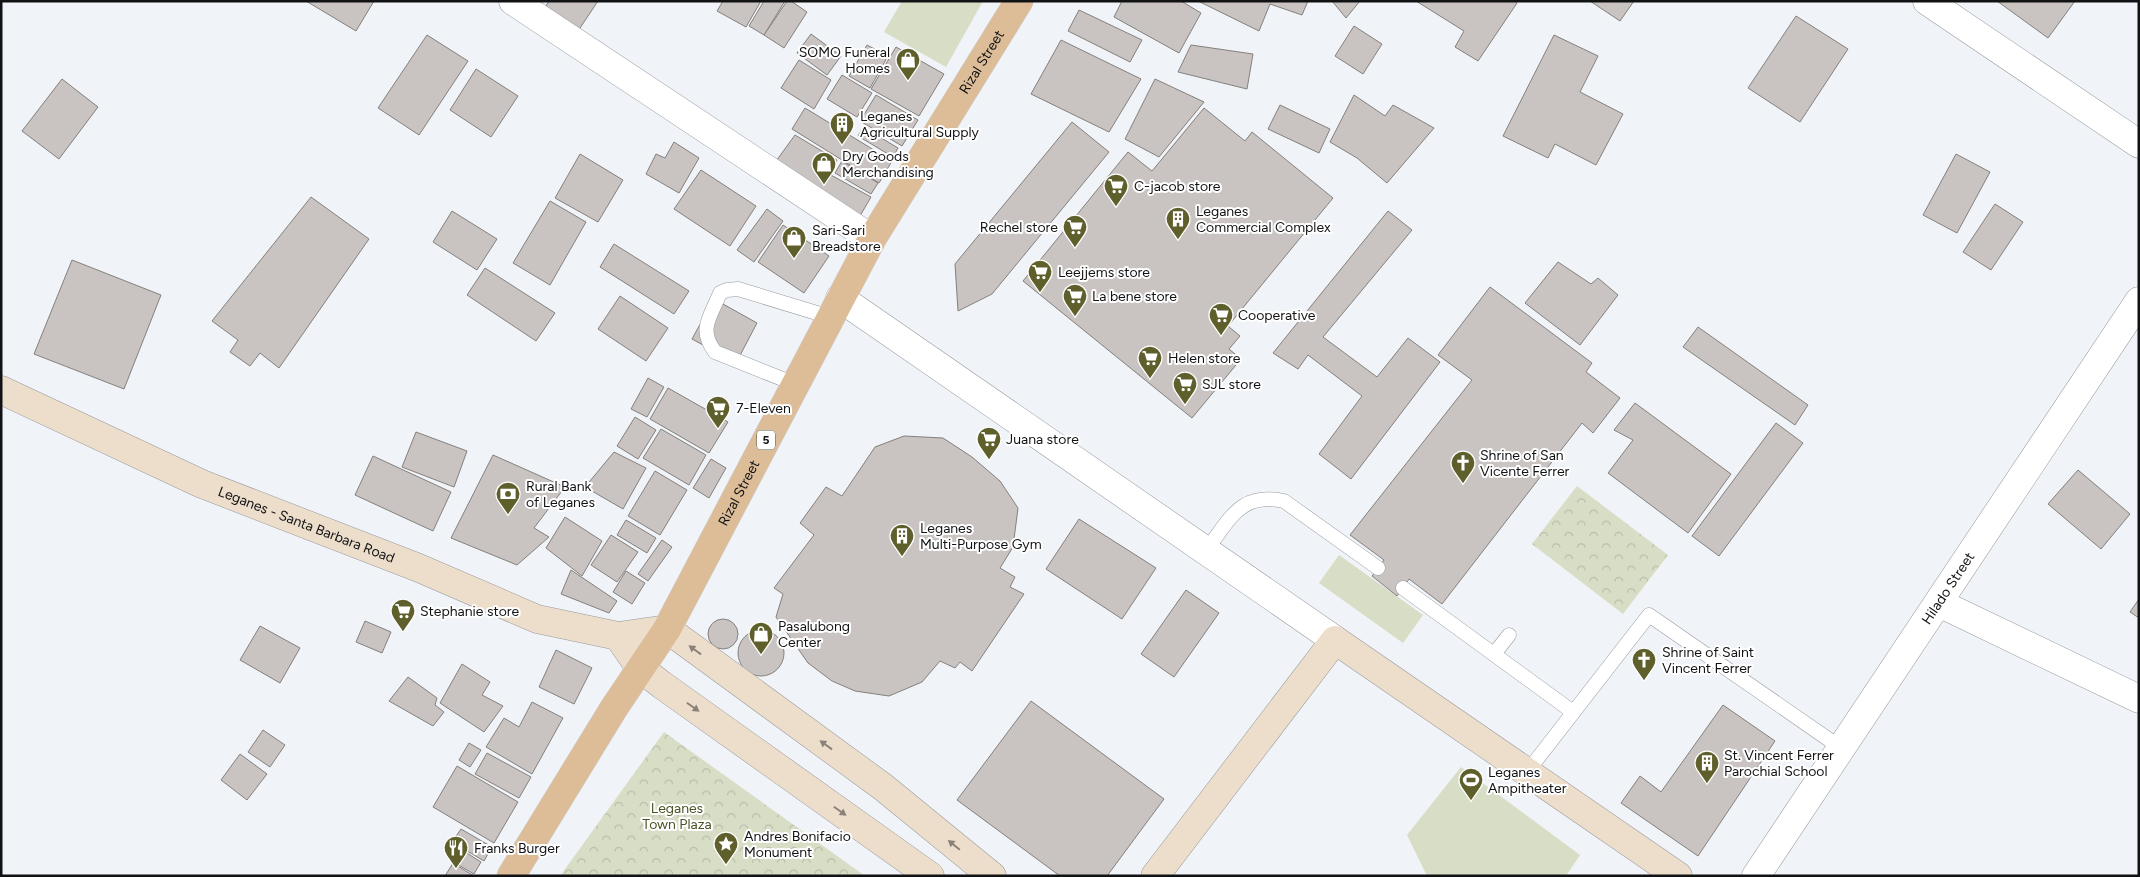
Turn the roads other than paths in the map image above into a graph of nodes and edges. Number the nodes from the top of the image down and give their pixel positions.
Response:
1 (513, 1) edge
2 (1019, 1) edge
3 (1927, 1) edge
4 (2139, 144) edge
5 (872, 238) junction
6 (2139, 300) edge
7 (835, 307) junction
8 (795, 384) junction
9 (1, 390) edge
10 (1206, 550) junction
11 (1378, 568) dead end
12 (1403, 588) dead end
13 (1939, 603) junction
14 (667, 630) junction
15 (1509, 635) dead end
16 (618, 636) junction
17 (1335, 640) junction
18 (1494, 654) junction
19 (640, 668) junction
20 (2139, 699) edge
21 (1573, 712) junction
22 (1841, 748) junction
23 (1527, 772) junction
24 (511, 876) edge
25 (930, 876) edge
26 (992, 876) edge
27 (1155, 876) edge
28 (1678, 876) edge
29 (1756, 876) edge

1 - 5 street
2 - 5 main road, Rizal Street / 5
3 - 4 street
5 - 7 main road, Rizal Street / 5
6 - 13 street, Hilado Street
7 - 8 main road, Rizal Street / 5
7 - 8 lane
7 - 10 street
8 - 14 main road, Rizal Street / 5
9 - 16 main road, Leganes - Santa Barbara Road
10 - 11 lane
10 - 17 street
12 - 18 lane
13 - 20 street
13 - 22 street, Hilado Street
14 - 16 main road, Leganes - Santa Barbara Road
14 - 19 main road, Rizal Street / 5
26 -> 14 main road
15 - 18 lane
16 - 19 main road
17 - 23 main road
17 - 27 main road
18 - 21 lane
19 - 24 main road, Rizal Street / 5
19 -> 25 main road
21 - 22 lane
21 - 23 lane
22 - 29 street, Hilado Street
23 - 28 main road

